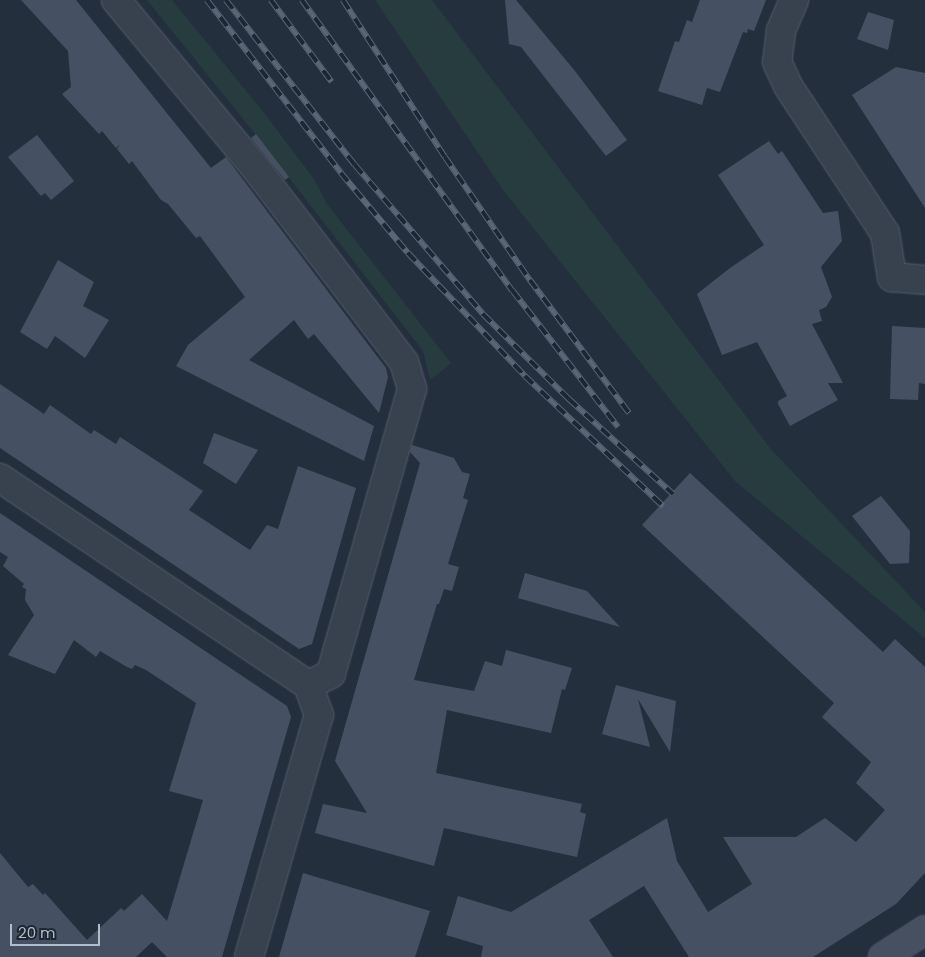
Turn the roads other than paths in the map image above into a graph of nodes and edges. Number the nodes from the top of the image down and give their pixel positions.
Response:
1 (116, 0) edge
2 (794, 0) edge
3 (925, 280) edge
4 (0, 478) edge
5 (308, 685) junction
6 (925, 930) edge
7 (249, 957) edge
8 (883, 957) edge

1 - 5 street
2 - 3 street
4 - 5 street
5 - 7 street
6 - 8 main road

